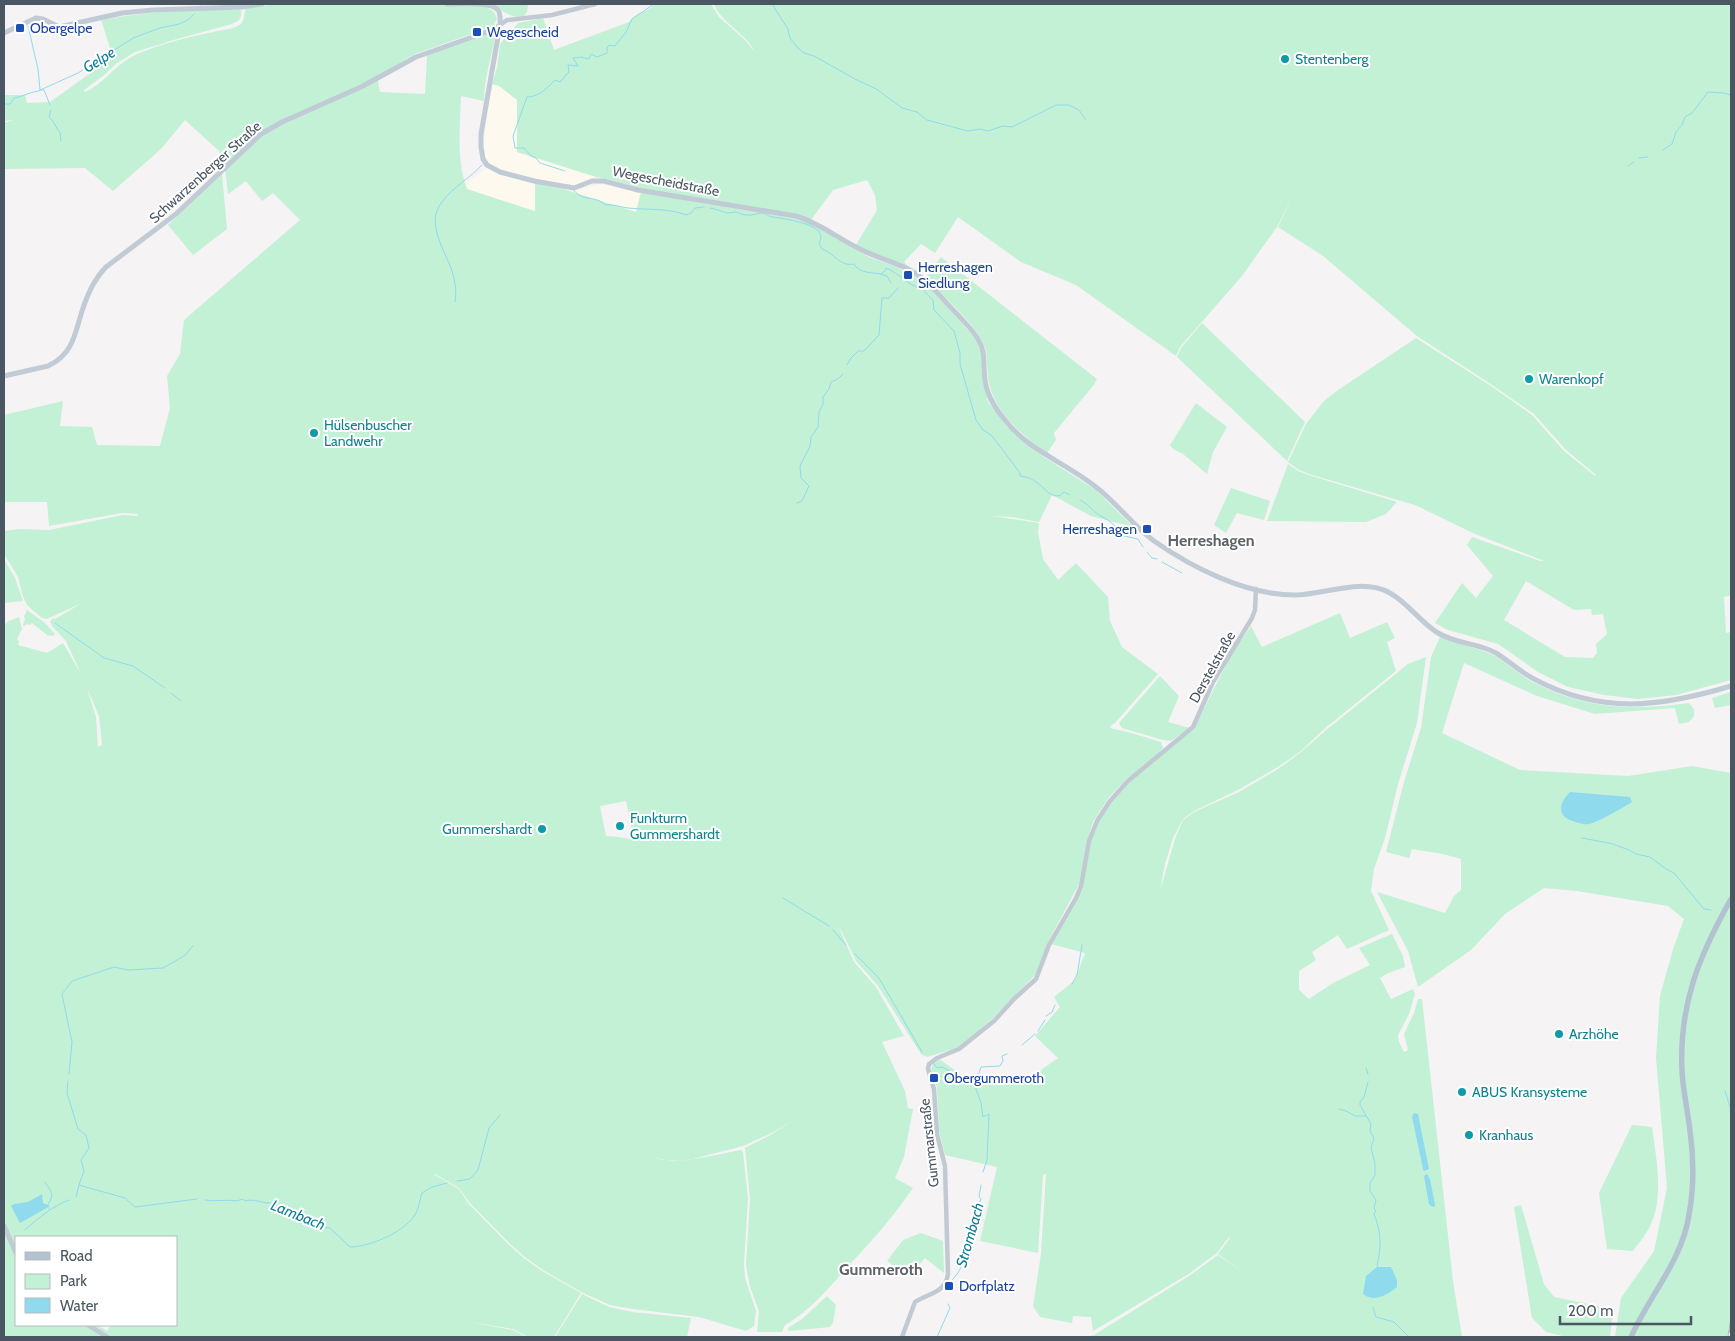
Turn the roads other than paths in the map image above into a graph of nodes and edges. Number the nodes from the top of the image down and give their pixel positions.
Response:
1 (262, 4) edge
2 (447, 4) edge
3 (595, 4) edge
4 (500, 25) junction
5 (4, 32) edge
6 (4, 376) edge
7 (1256, 589) junction
8 (1731, 686) edge
9 (1731, 899) edge
10 (1036, 979) joint
11 (4, 1226) edge
12 (15, 1251) edge
13 (90, 1326) edge
14 (108, 1337) edge
15 (902, 1337) edge
16 (1631, 1337) edge

1 - 5 main road
2 - 4 main road
3 - 4 street
4 - 6 main road, Schwarzenberger Straße
4 - 7 main road, Wegescheidstraße
7 - 8 main road, Wegescheidstraße
7 - 10 street, Derstelstraße
9 - 16 main road
10 - 15 street, Gummarstraße
11 - 12 main road
13 - 14 main road

